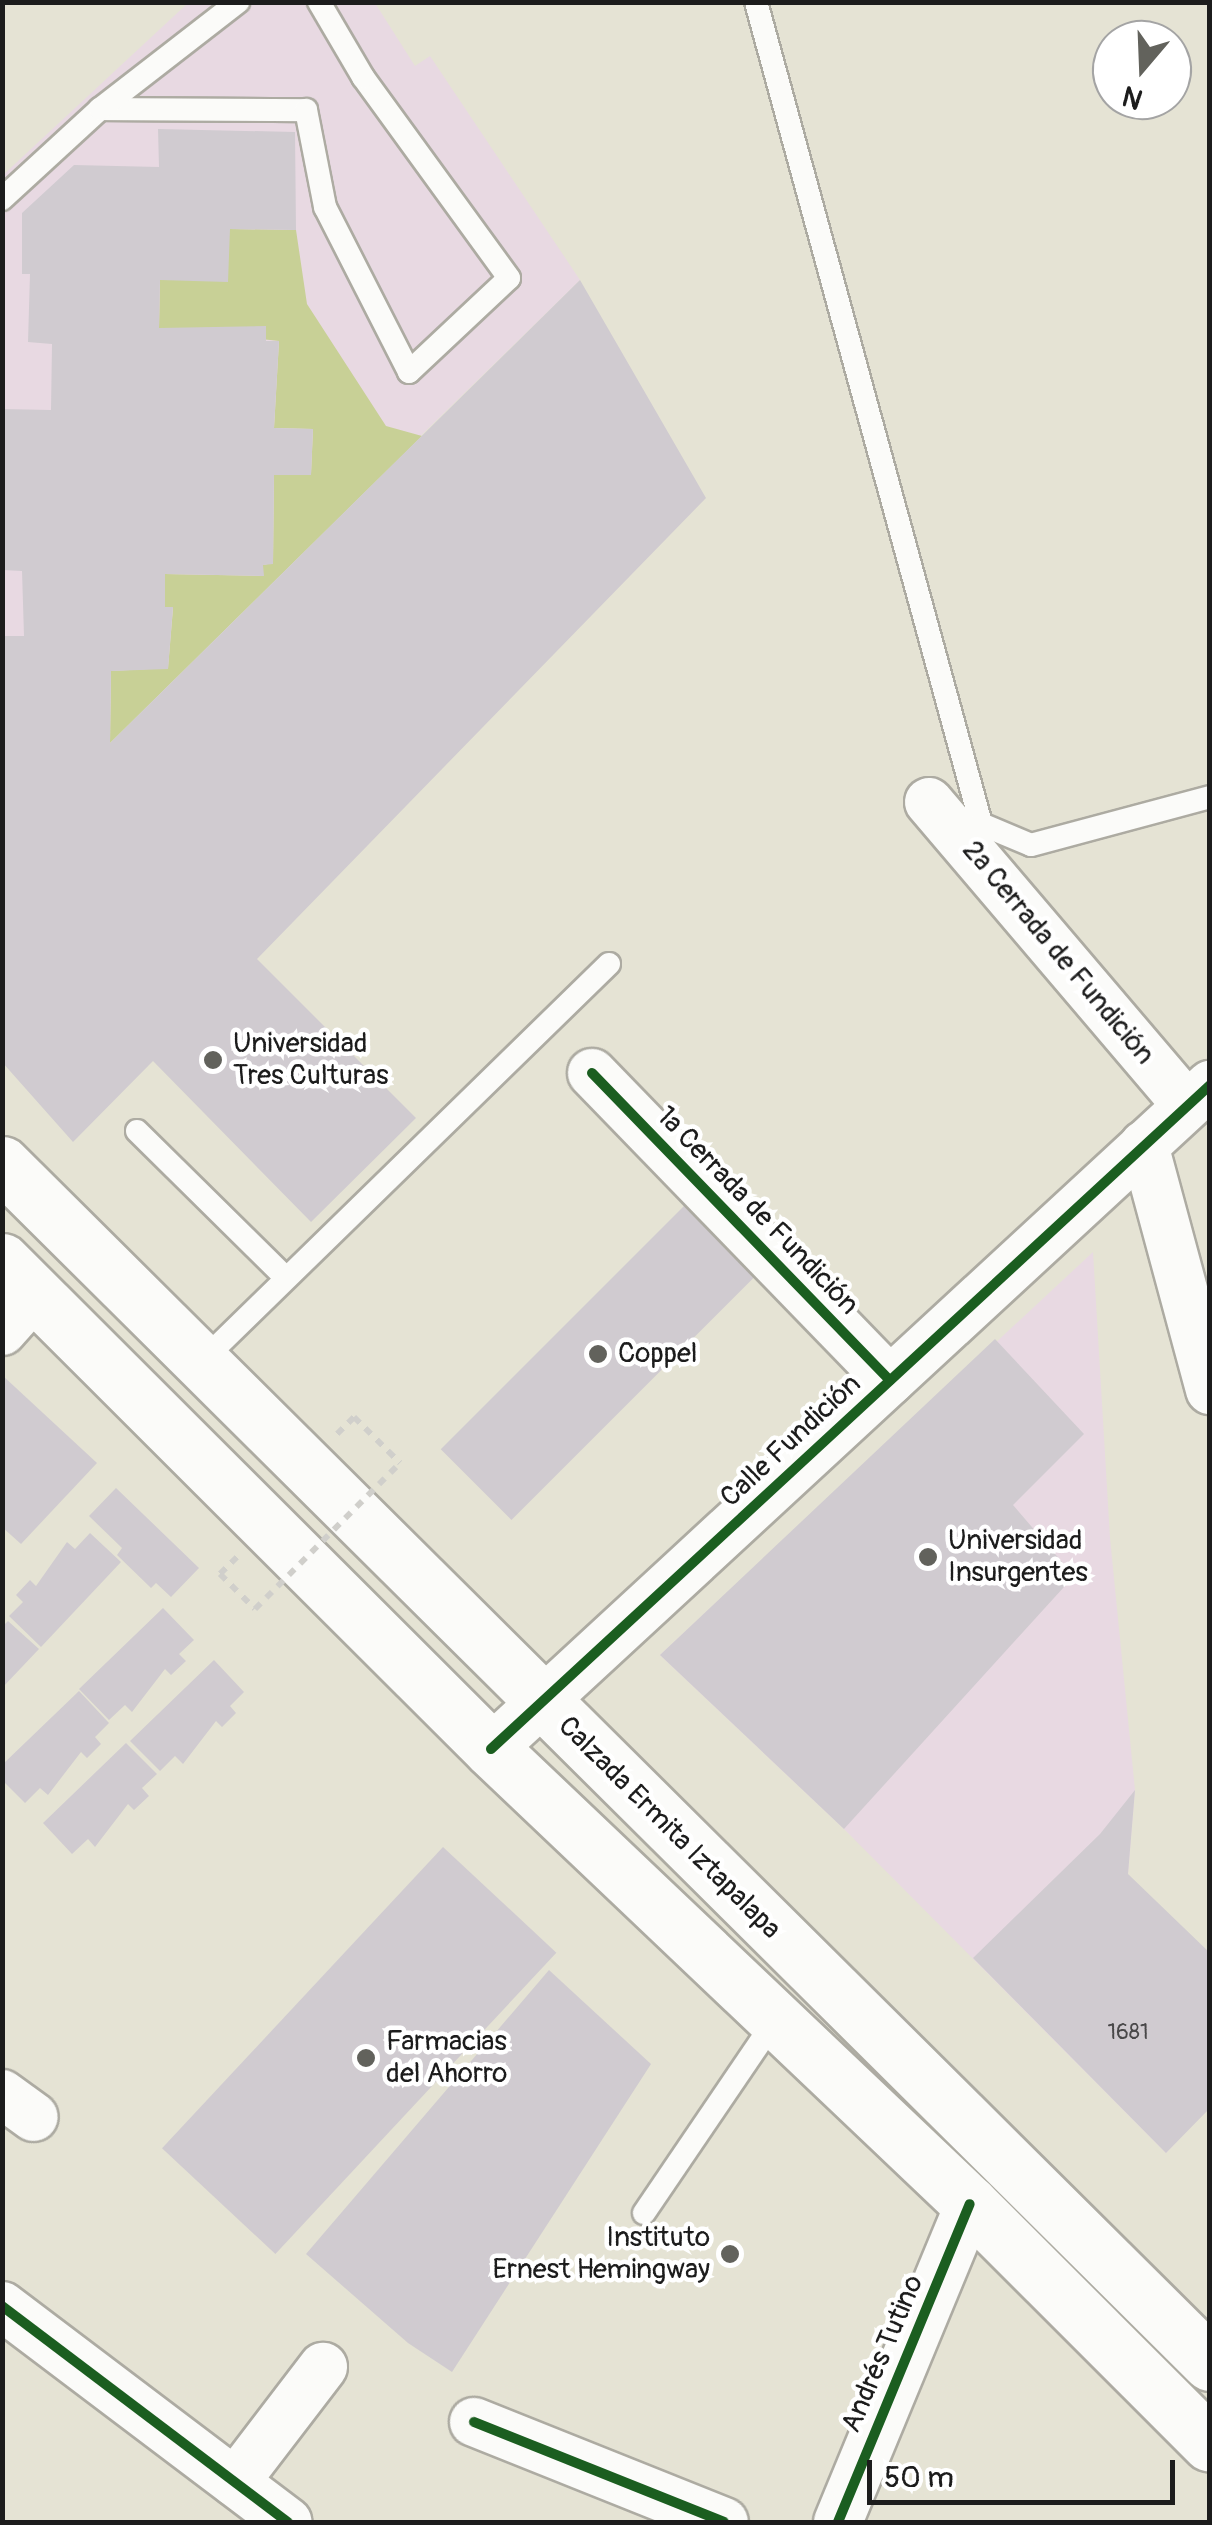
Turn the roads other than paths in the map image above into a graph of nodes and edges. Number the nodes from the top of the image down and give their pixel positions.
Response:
1 (238, 2) edge
2 (319, 2) edge
3 (756, 2) edge
4 (100, 109) junction
5 (2, 199) edge
6 (1210, 797) edge
7 (929, 802) dead end
8 (609, 964) dead end
9 (592, 1073) dead end
10 (1198, 1095) edge
11 (137, 1131) dead end
12 (1144, 1145) junction
13 (2, 1164) edge
14 (286, 1277) junction
15 (14, 1295) edge
16 (200, 1362) junction
17 (890, 1380) junction
18 (1210, 1390) edge
19 (542, 1702) junction
20 (491, 1749) junction
21 (776, 2020) junction
22 (970, 2204) junction
23 (644, 2212) dead end
24 (2, 2306) edge
25 (1210, 2363) edge
26 (324, 2367) dead end
27 (474, 2422) dead end
28 (1210, 2444) edge
29 (235, 2482) junction
30 (288, 2522) edge
31 (724, 2522) edge
32 (838, 2522) edge

1 - 4 lane
2 - 4 lane
3 - 6 lane
4 - 5 lane
7 - 10 street, 2ª Cerrada de Fundición
8 - 14 lane
9 - 17 street, 1ª Cerrada de Fundición
10 - 12 street, Calle Fundición
11 - 14 lane
12 - 17 street, Calle Fundición
12 - 18 street
13 - 16 main road, Calzada Ermita Iztapalapa
14 - 16 lane
15 - 20 main road
16 - 19 main road, Calzada Ermita Iztapalapa
17 - 19 street, Calle Fundición
19 - 20 street, Calle Fundición
19 - 25 main road, Calzada Ermita Iztapalapa
20 - 21 main road
21 - 22 main road
21 - 23 lane
22 - 28 main road
22 - 32 street, Andrés Tutino
24 - 29 street
26 - 29 street
27 - 31 street
29 - 30 street

